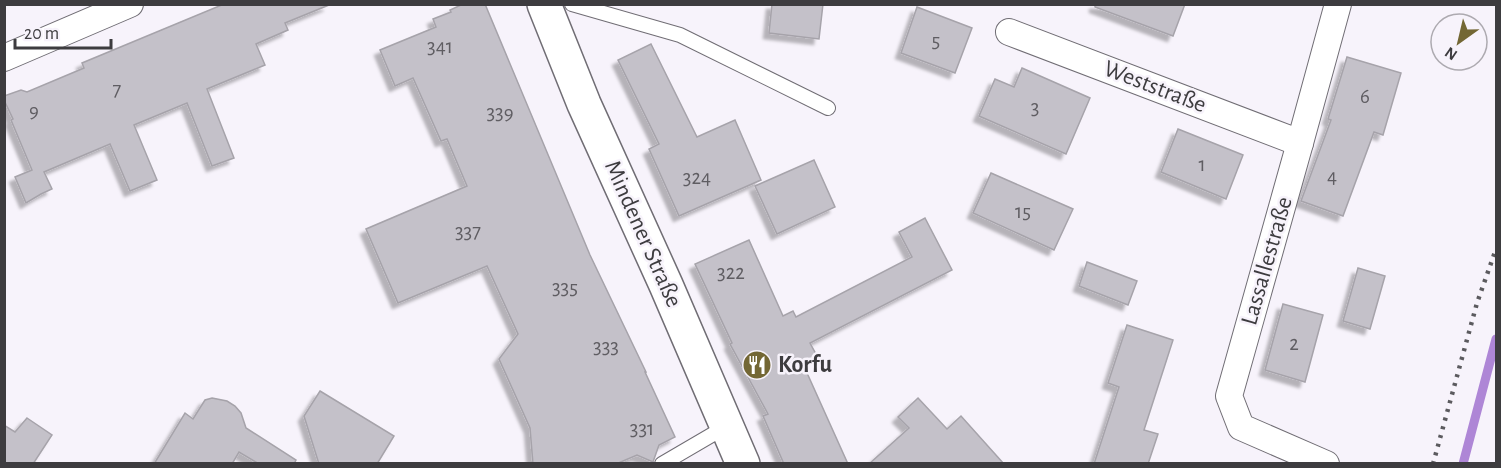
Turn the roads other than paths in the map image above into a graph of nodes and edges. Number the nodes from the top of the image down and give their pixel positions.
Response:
1 (130, 4) edge
2 (544, 4) edge
3 (572, 4) edge
4 (1338, 4) edge
5 (1010, 32) dead end
6 (4, 58) edge
7 (828, 108) dead end
8 (1300, 143) junction
9 (727, 426) junction
10 (662, 464) edge
11 (743, 464) edge
12 (1326, 464) edge

1 - 6 street
2 - 9 main road, Mindener Straße
3 - 7 lane
4 - 8 street, Lassallestraße
5 - 8 street, Weststraße
8 - 12 street, Lassallestraße
9 - 10 lane
9 - 11 main road, Mindener Straße

